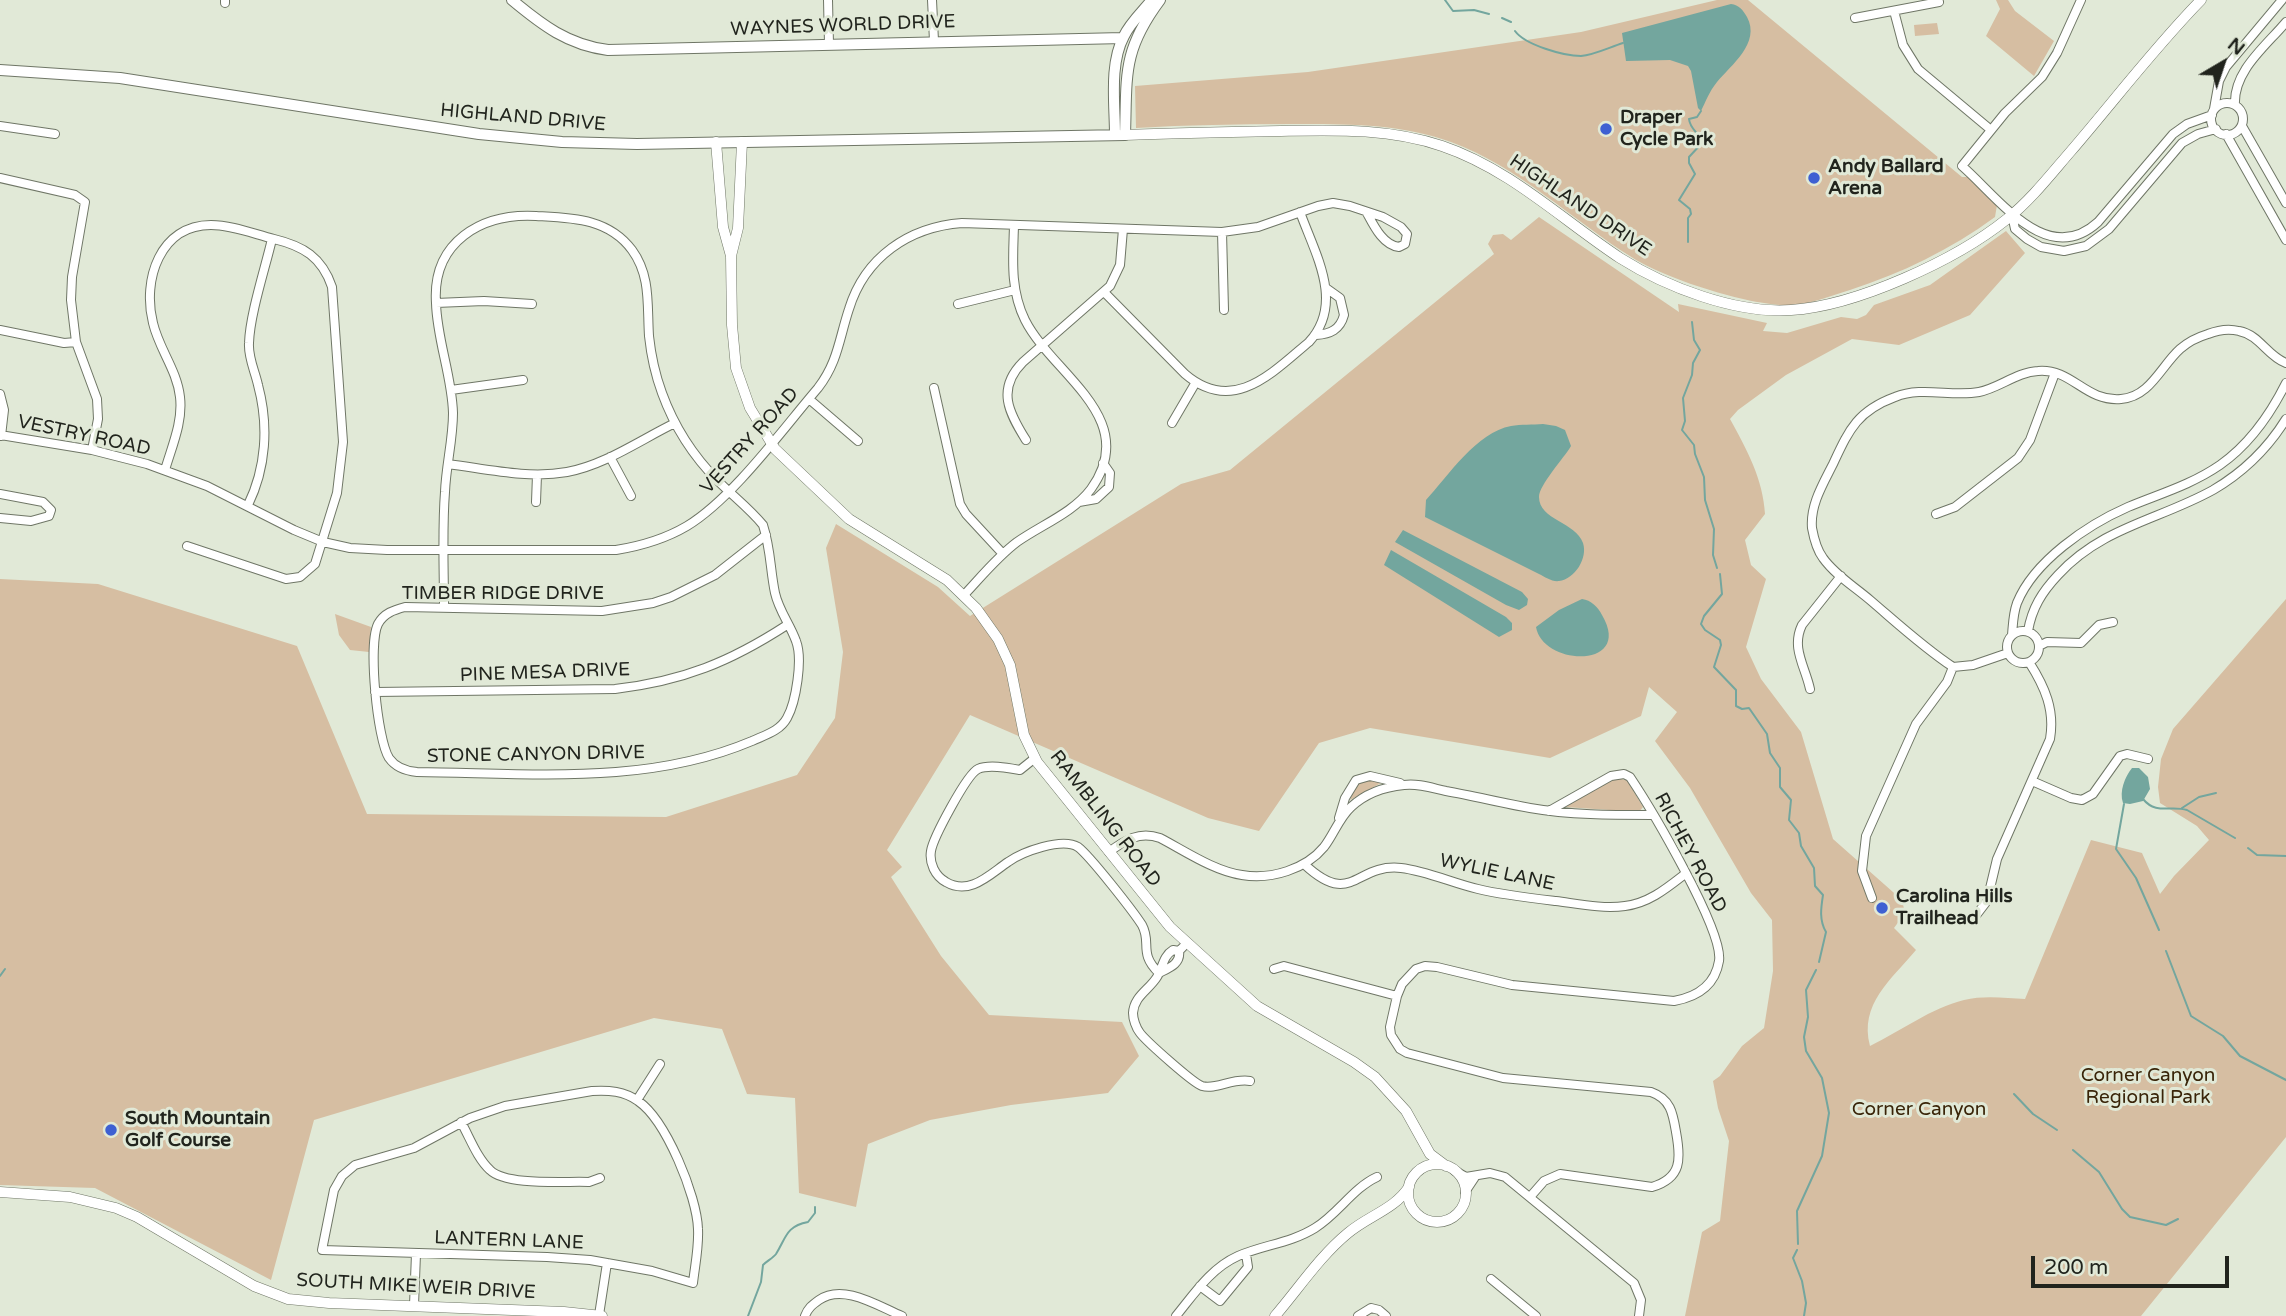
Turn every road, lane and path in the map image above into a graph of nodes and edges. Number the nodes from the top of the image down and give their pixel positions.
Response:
1 (512, 0) edge
2 (828, 0) edge
3 (932, 0) edge
4 (1152, 0) edge
5 (1160, 0) edge
6 (2081, 0) edge
7 (2201, 0) edge
8 (2282, 0) edge
9 (1939, 2) edge
10 (1894, 11) junction
11 (1855, 18) dead end
12 (2286, 22) edge
13 (1123, 38) junction
14 (933, 41) junction
15 (829, 44) junction
16 (1132, 47) junction
17 (0, 70) edge
18 (1115, 91) junction
19 (2235, 104) junction
20 (2213, 112) junction
21 (0, 126) edge
22 (2242, 126) junction
23 (2216, 129) junction
24 (1991, 130) junction
25 (55, 134) dead end
26 (2226, 134) junction
27 (1046, 136) junction
28 (1122, 137) junction
29 (716, 142) junction
30 (742, 142) junction
31 (0, 178) edge
32 (2286, 203) edge
33 (1300, 212) junction
34 (1367, 213) junction
35 (2012, 215) junction
36 (1014, 226) junction
37 (1123, 229) junction
38 (1222, 232) junction
39 (272, 239) junction
40 (2286, 240) edge
41 (731, 256) junction
42 (1326, 288) junction
43 (1015, 290) junction
44 (1104, 292) junction
45 (436, 303) junction
46 (532, 304) dead end
47 (958, 304) dead end
48 (1224, 310) dead end
49 (0, 330) edge
50 (1316, 335) junction
51 (76, 342) junction
52 (1042, 346) junction
53 (2286, 363) edge
54 (2055, 373) junction
55 (523, 380) dead end
56 (1196, 382) junction
57 (2286, 383) edge
58 (934, 388) dead end
59 (451, 390) junction
60 (0, 394) edge
61 (809, 398) junction
62 (2286, 419) edge
63 (675, 423) junction
64 (1172, 423) dead end
65 (1, 435) edge
66 (1026, 440) dead end
67 (858, 441) dead end
68 (771, 443) junction
69 (92, 450) junction
70 (610, 457) junction
71 (1103, 463) junction
72 (448, 464) junction
73 (164, 470) junction
74 (537, 475) junction
75 (729, 491) junction
76 (0, 494) edge
77 (631, 496) dead end
78 (536, 502) dead end
79 (1079, 502) junction
80 (248, 505) junction
81 (1936, 514) dead end
82 (0, 519) edge
83 (766, 535) junction
84 (323, 542) junction
85 (187, 546) dead end
86 (443, 551) junction
87 (2056, 553) junction
88 (1003, 554) junction
89 (2067, 565) junction
90 (1840, 576) junction
91 (964, 595) junction
92 (444, 608) junction
93 (2113, 622) dead end
94 (787, 625) junction
95 (2028, 631) junction
96 (2012, 635) junction
97 (2039, 646) junction
98 (2008, 653) junction
99 (2029, 662) junction
100 (1953, 667) junction
101 (1810, 690) dead end
102 (375, 692) junction
103 (2148, 759) dead end
104 (1031, 760) junction
105 (2032, 781) junction
106 (1407, 784) junction
107 (1549, 811) junction
108 (1652, 815) junction
109 (1338, 823) junction
110 (1109, 852) junction
111 (1304, 864) junction
112 (1685, 874) junction
113 (1872, 898) dead end
114 (1975, 918) dead end
115 (1187, 943) junction
116 (1179, 951) junction
117 (1165, 960) junction
118 (1172, 967) junction
119 (1274, 969) dead end
120 (1158, 973) junction
121 (1397, 996) junction
122 (660, 1064) dead end
123 (1250, 1081) dead end
124 (637, 1100) junction
125 (461, 1122) junction
126 (1424, 1143) junction
127 (1450, 1169) junction
128 (1420, 1170) junction
129 (1377, 1177) dead end
130 (1475, 1177) junction
131 (600, 1178) dead end
132 (1409, 1187) junction
133 (0, 1192) edge
134 (1465, 1192) junction
135 (1530, 1197) junction
136 (1387, 1208) junction
137 (1415, 1212) junction
138 (416, 1254) junction
139 (1245, 1254) junction
140 (607, 1263) junction
141 (1490, 1279) dead end
142 (1200, 1286) junction
143 (414, 1305) junction
144 (601, 1315) edge
145 (805, 1316) edge
146 (902, 1316) edge
147 (1176, 1316) edge
148 (1275, 1316) edge
149 (1358, 1316) edge
150 (1386, 1316) edge
151 (1536, 1316) edge
152 (1639, 1316) edge

1 - 15 main road, WAYNES WORLD DRIVE
2 - 15 street
3 - 14 street
4 - 13 main road
5 - 16 main road
6 - 24 street
7 - 35 street, HIGHLAND DRIVE
8 - 20 street
9 - 10 street
10 - 11 street
10 - 24 street
12 - 19 street
13 - 14 main road, WAYNES WORLD DRIVE
13 - 16 main road
13 - 18 main road
14 - 15 main road, WAYNES WORLD DRIVE
16 - 28 main road
17 - 29 main road, HIGHLAND DRIVE
18 - 27 main road
18 - 28 main road
19 - 20 street
19 - 22 street
20 - 23 street
20 - 35 street
21 - 25 street
22 - 26 street
22 - 32 street
23 - 26 street
23 - 35 street
24 - 35 street
26 - 40 street
27 - 28 main road, HIGHLAND DRIVE
27 - 30 main road, HIGHLAND DRIVE
28 - 35 street, HIGHLAND DRIVE
29 - 30 main road, HIGHLAND DRIVE
29 - 41 street, RAMBLING ROAD
30 - 41 street, RAMBLING ROAD
31 - 51 street
33 - 34 street, VESTRY ROAD
33 - 38 street, VESTRY ROAD
33 - 42 street
34 - 34 street, VESTRY ROAD
36 - 37 street, VESTRY ROAD
36 - 43 street
36 - 61 street, VESTRY ROAD
37 - 38 street, VESTRY ROAD
37 - 44 street
38 - 48 street
39 - 73 street
39 - 80 street
39 - 84 street
41 - 68 street, RAMBLING ROAD
42 - 50 street
42 - 50 street
43 - 47 street
43 - 52 street
44 - 52 street
44 - 56 street
45 - 46 street
45 - 59 street, STONE CANYON DRIVE
45 - 63 street, STONE CANYON DRIVE
49 - 51 street
50 - 56 street
51 - 69 street
52 - 66 street
52 - 71 street
53 - 54 street
54 - 81 street
54 - 90 street
55 - 59 street
56 - 64 street
57 - 87 street
58 - 88 street
59 - 72 street, STONE CANYON DRIVE
60 - 65 street
61 - 67 street
61 - 68 street, VESTRY ROAD
62 - 89 street
63 - 70 street
63 - 75 street, STONE CANYON DRIVE
65 - 69 street, VESTRY ROAD
68 - 75 street, VESTRY ROAD
68 - 91 street, RAMBLING ROAD
69 - 73 street, VESTRY ROAD
70 - 74 street
70 - 77 street
71 - 79 street
71 - 79 street
72 - 74 street
72 - 86 street, STONE CANYON DRIVE
73 - 80 street, VESTRY ROAD
74 - 78 street
75 - 83 street, STONE CANYON DRIVE
75 - 86 street, VESTRY ROAD
76 - 82 street
79 - 88 street
80 - 84 street, VESTRY ROAD
83 - 92 street, TIMBER RIDGE DRIVE
83 - 94 street, STONE CANYON DRIVE
84 - 85 street
84 - 86 street, VESTRY ROAD
86 - 92 street, STONE CANYON DRIVE
87 - 89 street
87 - 96 street
88 - 91 street
89 - 95 street
90 - 100 street
90 - 101 street
91 - 104 street, RAMBLING ROAD
92 - 102 street, TIMBER RIDGE DRIVE
93 - 97 street
94 - 102 street, PINE MESA DRIVE
94 - 102 street, STONE CANYON DRIVE
95 - 96 street
95 - 97 street
96 - 98 street
97 - 99 street
98 - 99 street
98 - 100 street
99 - 105 street
100 - 113 street
103 - 105 street
104 - 110 street, RAMBLING ROAD
104 - 120 street
105 - 114 street
106 - 107 street
106 - 109 street
106 - 109 street
107 - 108 street
107 - 108 street, RICHEY ROAD
108 - 112 street, RICHEY ROAD
109 - 111 street
110 - 111 street
110 - 115 street, RAMBLING ROAD
111 - 112 street, WYLIE LANE
112 - 121 street, RICHEY ROAD
115 - 116 street
115 - 126 street, RAMBLING ROAD
116 - 117 street
116 - 118 street
117 - 118 street
117 - 120 street
118 - 120 street
119 - 121 street
120 - 123 street
121 - 135 street
122 - 124 street
124 - 125 street
124 - 140 street, LANTERN LANE
125 - 131 street
125 - 138 street, LANTERN LANE
126 - 127 street, RAMBLING ROAD
126 - 128 street
127 - 128 street
127 - 130 street
127 - 134 street
128 - 132 street
129 - 139 street
130 - 134 street
130 - 135 street
132 - 136 street
132 - 137 street
133 - 143 street, SOUTH MIKE WEIR DRIVE
134 - 137 street
135 - 152 street
136 - 137 street
136 - 148 street
138 - 140 street, LANTERN LANE
138 - 143 street
139 - 142 street
139 - 142 street
140 - 144 street
141 - 151 street
142 - 147 street
143 - 144 street, SOUTH MIKE WEIR DRIVE
145 - 146 street
149 - 150 street

